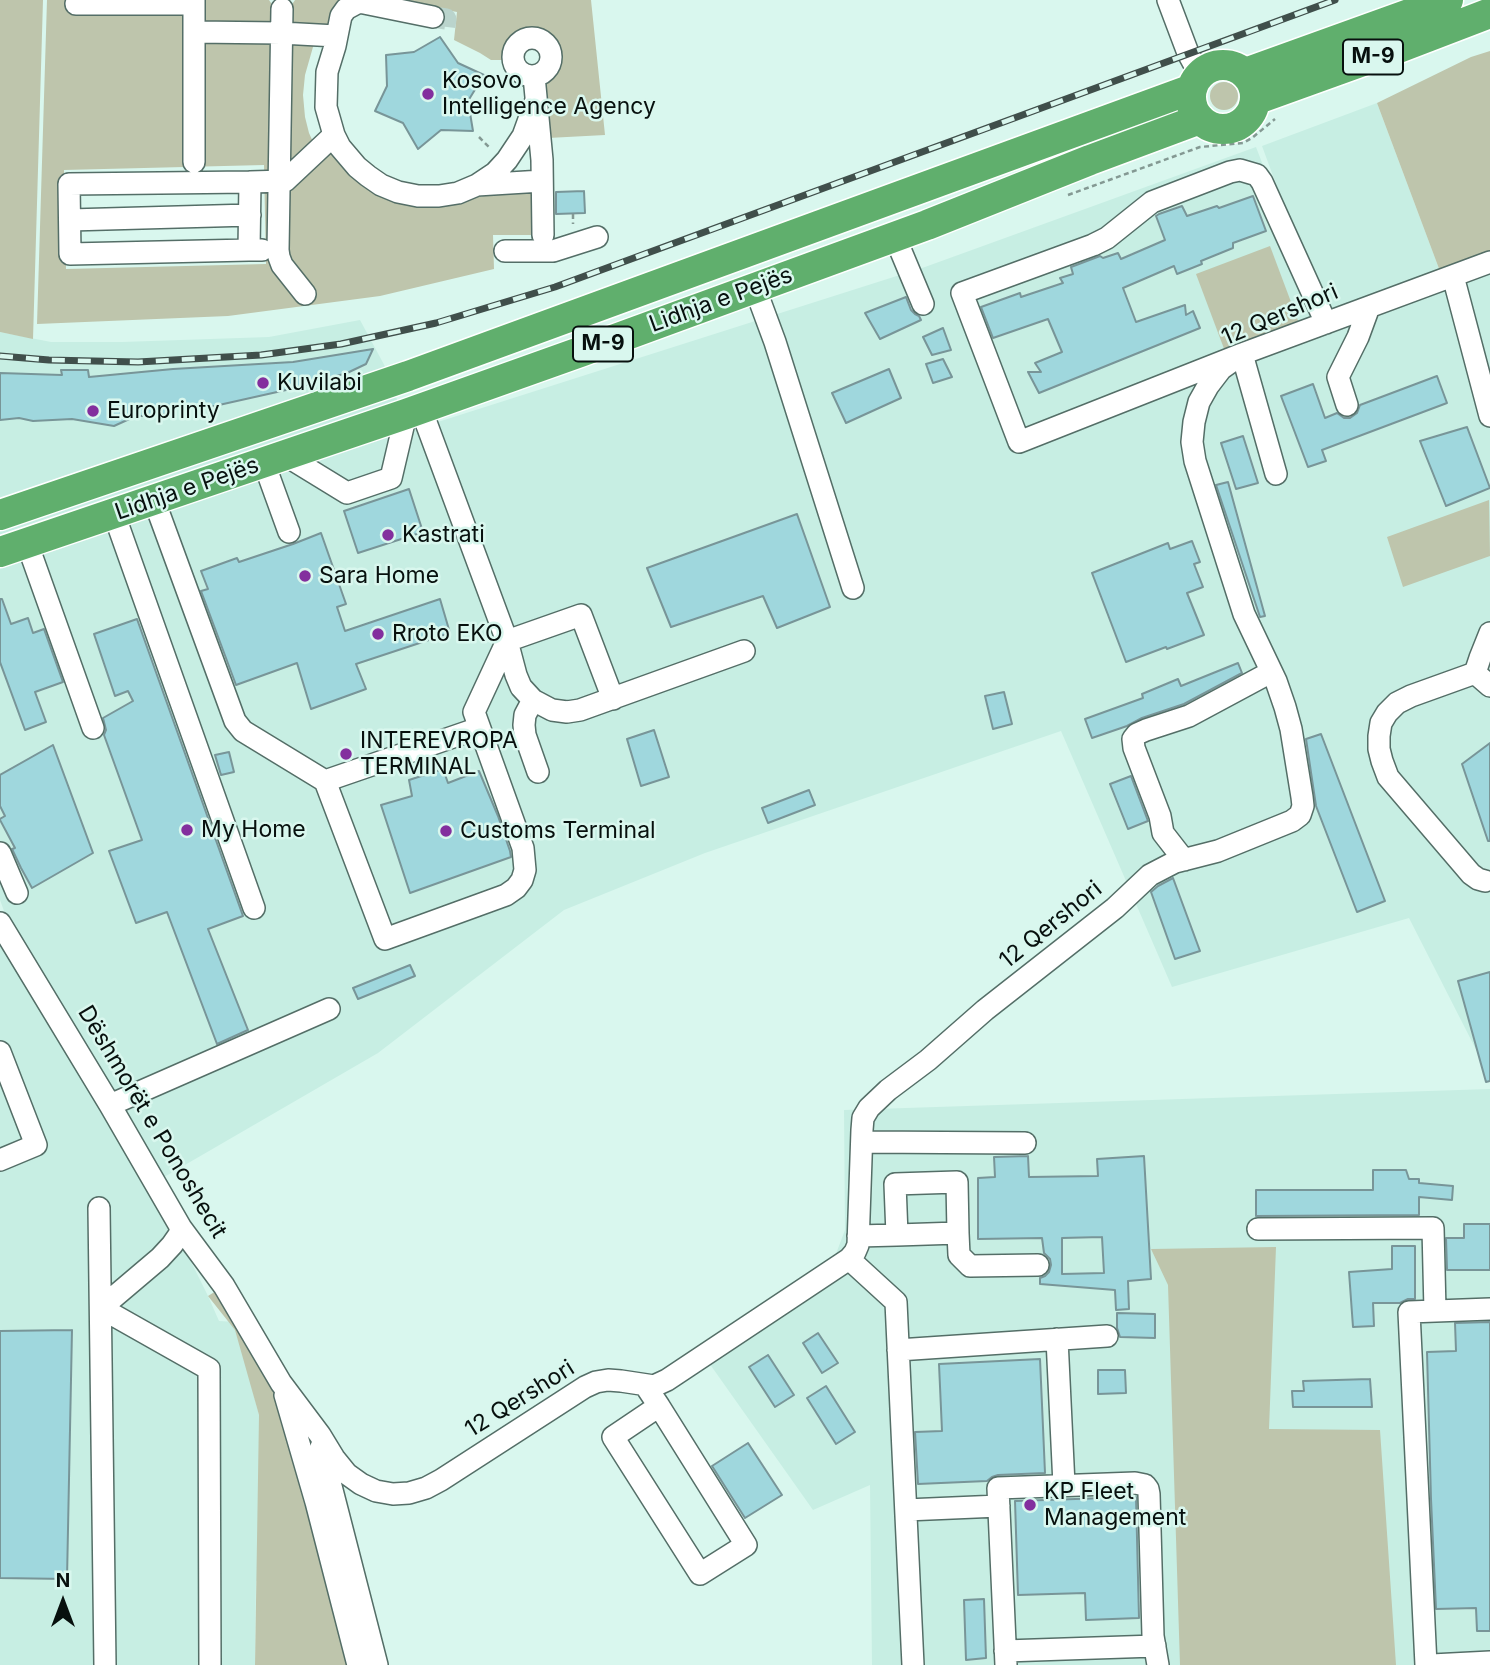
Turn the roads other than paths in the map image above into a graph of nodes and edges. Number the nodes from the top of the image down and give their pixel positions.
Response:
1 (1168, 0) edge
2 (1448, 0) edge
3 (194, 2) edge
4 (282, 3) edge
5 (76, 4) dead end
6 (1490, 13) edge
7 (433, 17) dead end
8 (194, 32) junction
9 (281, 33) junction
10 (336, 36) junction
11 (534, 76) dead end
12 (1196, 82) junction
13 (1250, 86) junction
14 (536, 100) junction
15 (1200, 119) junction
16 (334, 135) junction
17 (194, 162) dead end
18 (279, 181) junction
19 (542, 181) junction
20 (250, 182) junction
21 (477, 186) junction
22 (250, 215) junction
23 (70, 220) junction
24 (543, 235) dead end
25 (597, 237) dead end
26 (895, 237) junction
27 (250, 250) junction
28 (278, 250) junction
29 (505, 251) dead end
30 (1490, 262) edge
31 (1453, 276) junction
32 (755, 288) junction
33 (304, 294) dead end
34 (923, 304) dead end
35 (1369, 307) junction
36 (1326, 323) junction
37 (1242, 354) junction
38 (1347, 405) dead end
39 (414, 411) junction
40 (1490, 416) edge
41 (274, 459) junction
42 (1276, 474) dead end
43 (154, 500) junction
44 (114, 514) junction
45 (0, 515) edge
46 (289, 532) dead end
47 (13, 548) edge
48 (853, 588) dead end
49 (1490, 634) edge
50 (508, 641) junction
51 (744, 651) dead end
52 (1271, 672) junction
53 (1483, 679) edge
54 (613, 698) junction
55 (533, 700) junction
56 (472, 724) junction
57 (93, 728) dead end
58 (538, 772) dead end
59 (325, 781) junction
60 (0, 853) edge
61 (1184, 860) junction
62 (1485, 881) dead end
63 (17, 893) dead end
64 (254, 908) dead end
65 (0, 923) edge
66 (329, 1009) dead end
67 (0, 1052) edge
68 (110, 1105) junction
69 (862, 1142) junction
70 (1025, 1143) dead end
71 (0, 1160) edge
72 (99, 1208) dead end
73 (181, 1227) junction
74 (1258, 1229) dead end
75 (958, 1233) junction
76 (897, 1235) junction
77 (858, 1236) junction
78 (849, 1259) junction
79 (1038, 1265) dead end
80 (101, 1308) junction
81 (1490, 1309) edge
82 (1435, 1311) junction
83 (1107, 1336) dead end
84 (1057, 1339) junction
85 (898, 1350) junction
86 (281, 1383) junction
87 (646, 1385) junction
88 (659, 1406) junction
89 (319, 1434) junction
90 (1064, 1485) junction
91 (999, 1506) junction
92 (906, 1510) junction
93 (1156, 1655) edge
94 (1006, 1658) edge
95 (1490, 1662) edge
96 (105, 1665) edge
97 (210, 1665) edge
98 (358, 1665) edge
99 (377, 1665) edge
100 (913, 1665) edge
101 (1426, 1665) edge
102 (1432, 1665) edge

1 - 12 street
2 - 13 highway, M-9
3 - 5 street
3 - 8 street
4 - 9 street
6 - 13 highway, M-9
7 - 10 street
8 - 9 street
8 - 17 street
9 - 10 street
9 - 18 street
10 - 16 street
11 - 14 street
12 - 13 highway
12 - 15 highway
12 - 45 highway, Lidhja e Pejës / M-9
13 - 15 highway
14 - 19 street
14 - 21 street
15 - 26 highway, Lidhja e Pejës / M-9
16 - 18 street
16 - 21 street
18 - 20 street
18 - 28 street
19 - 21 street
19 - 24 street
20 - 22 street
20 - 23 street
22 - 23 street
22 - 27 street
23 - 27 street
25 - 29 street
26 - 32 highway, Lidhja e Pejës / M-9
26 - 34 street
27 - 28 street
28 - 33 street
30 - 31 street, 12 Qershori
31 - 35 street, 12 Qershori
31 - 40 street
32 - 39 highway, Lidhja e Pejës / M-9
32 - 48 street
35 - 36 street, 12 Qershori
35 - 38 street
36 - 37 street, 12 Qershori
36 - 37 street
37 - 42 street
37 - 52 street, 12 Qershori
39 - 41 highway, Lidhja e Pejës / M-9
39 - 41 street
39 - 50 street
41 - 43 highway, Lidhja e Pejës / M-9
41 - 46 street
43 - 44 highway, Lidhja e Pejës / M-9
43 - 59 street
44 - 47 highway, Lidhja e Pejës / M-9
44 - 64 street
47 - 57 street
49 - 53 street
50 - 54 street
50 - 55 street
50 - 56 street
51 - 54 street
52 - 61 street, 12 Qershori
52 - 61 street
53 - 62 street
54 - 55 street
55 - 58 street
56 - 59 street
56 - 59 street
60 - 63 street
61 - 69 street, 12 Qershori
65 - 68 street, Dëshmorët e Ponoshecit
66 - 68 street
67 - 71 street
68 - 73 street, Dëshmorët e Ponoshecit
69 - 70 street
69 - 77 street, 12 Qershori
72 - 80 street
73 - 80 street
73 - 86 street, Dëshmorët e Ponoshecit
74 - 82 street
75 - 76 street
75 - 76 street
75 - 79 street
76 - 77 street
77 - 78 street, 12 Qershori
78 - 85 street
78 - 87 street, 12 Qershori
80 - 96 street
80 - 97 street
81 - 82 street
82 - 101 street
83 - 84 street
84 - 85 street
84 - 90 street
85 - 92 street
86 - 89 street, Dëshmorët e Ponoshecit
86 - 98 street, Dëshmorët e Ponoshecit
87 - 88 street
87 - 89 street, 12 Qershori
88 - 88 street
89 - 99 street, Dëshmorët e Ponoshecit
90 - 91 street
90 - 93 street
91 - 92 street
91 - 94 street
92 - 100 street
93 - 94 street
95 - 102 street

